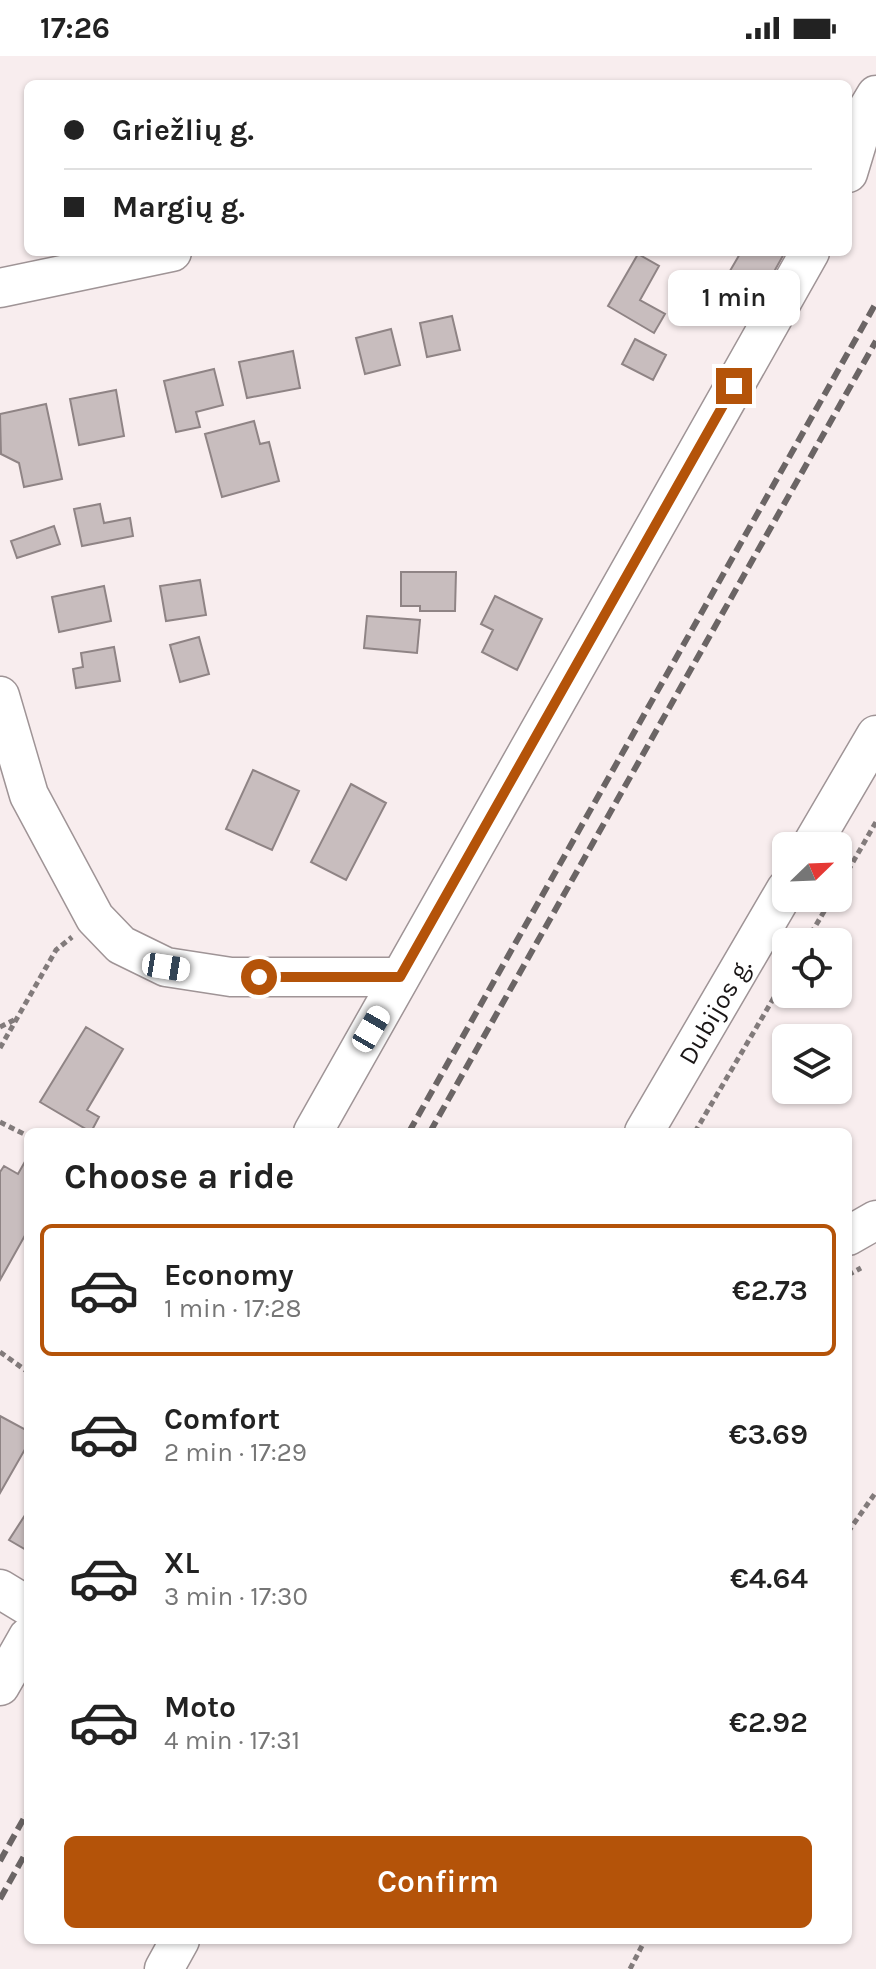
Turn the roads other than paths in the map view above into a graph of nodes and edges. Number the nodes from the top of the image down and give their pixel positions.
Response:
1 (864, 106) edge
2 (852, 156) edge
3 (153, 256) edge
4 (808, 256) edge
5 (0, 288) edge
6 (0, 696) edge
7 (876, 735) edge
8 (819, 832) edge
9 (773, 912) edge
10 (400, 977) junction
11 (315, 1128) edge
12 (646, 1128) edge
13 (876, 1220) edge
14 (852, 1234) edge
15 (0, 1589) edge
16 (24, 1604) edge
17 (24, 1644) edge
18 (0, 1686) edge
19 (178, 1944) edge
20 (164, 1969) edge

1 - 2 street
3 - 5 street
4 - 10 street
6 - 10 street
7 - 8 street
9 - 12 street, Dubijos g.
10 - 11 street
13 - 14 street
15 - 16 street
17 - 18 street
19 - 20 street

